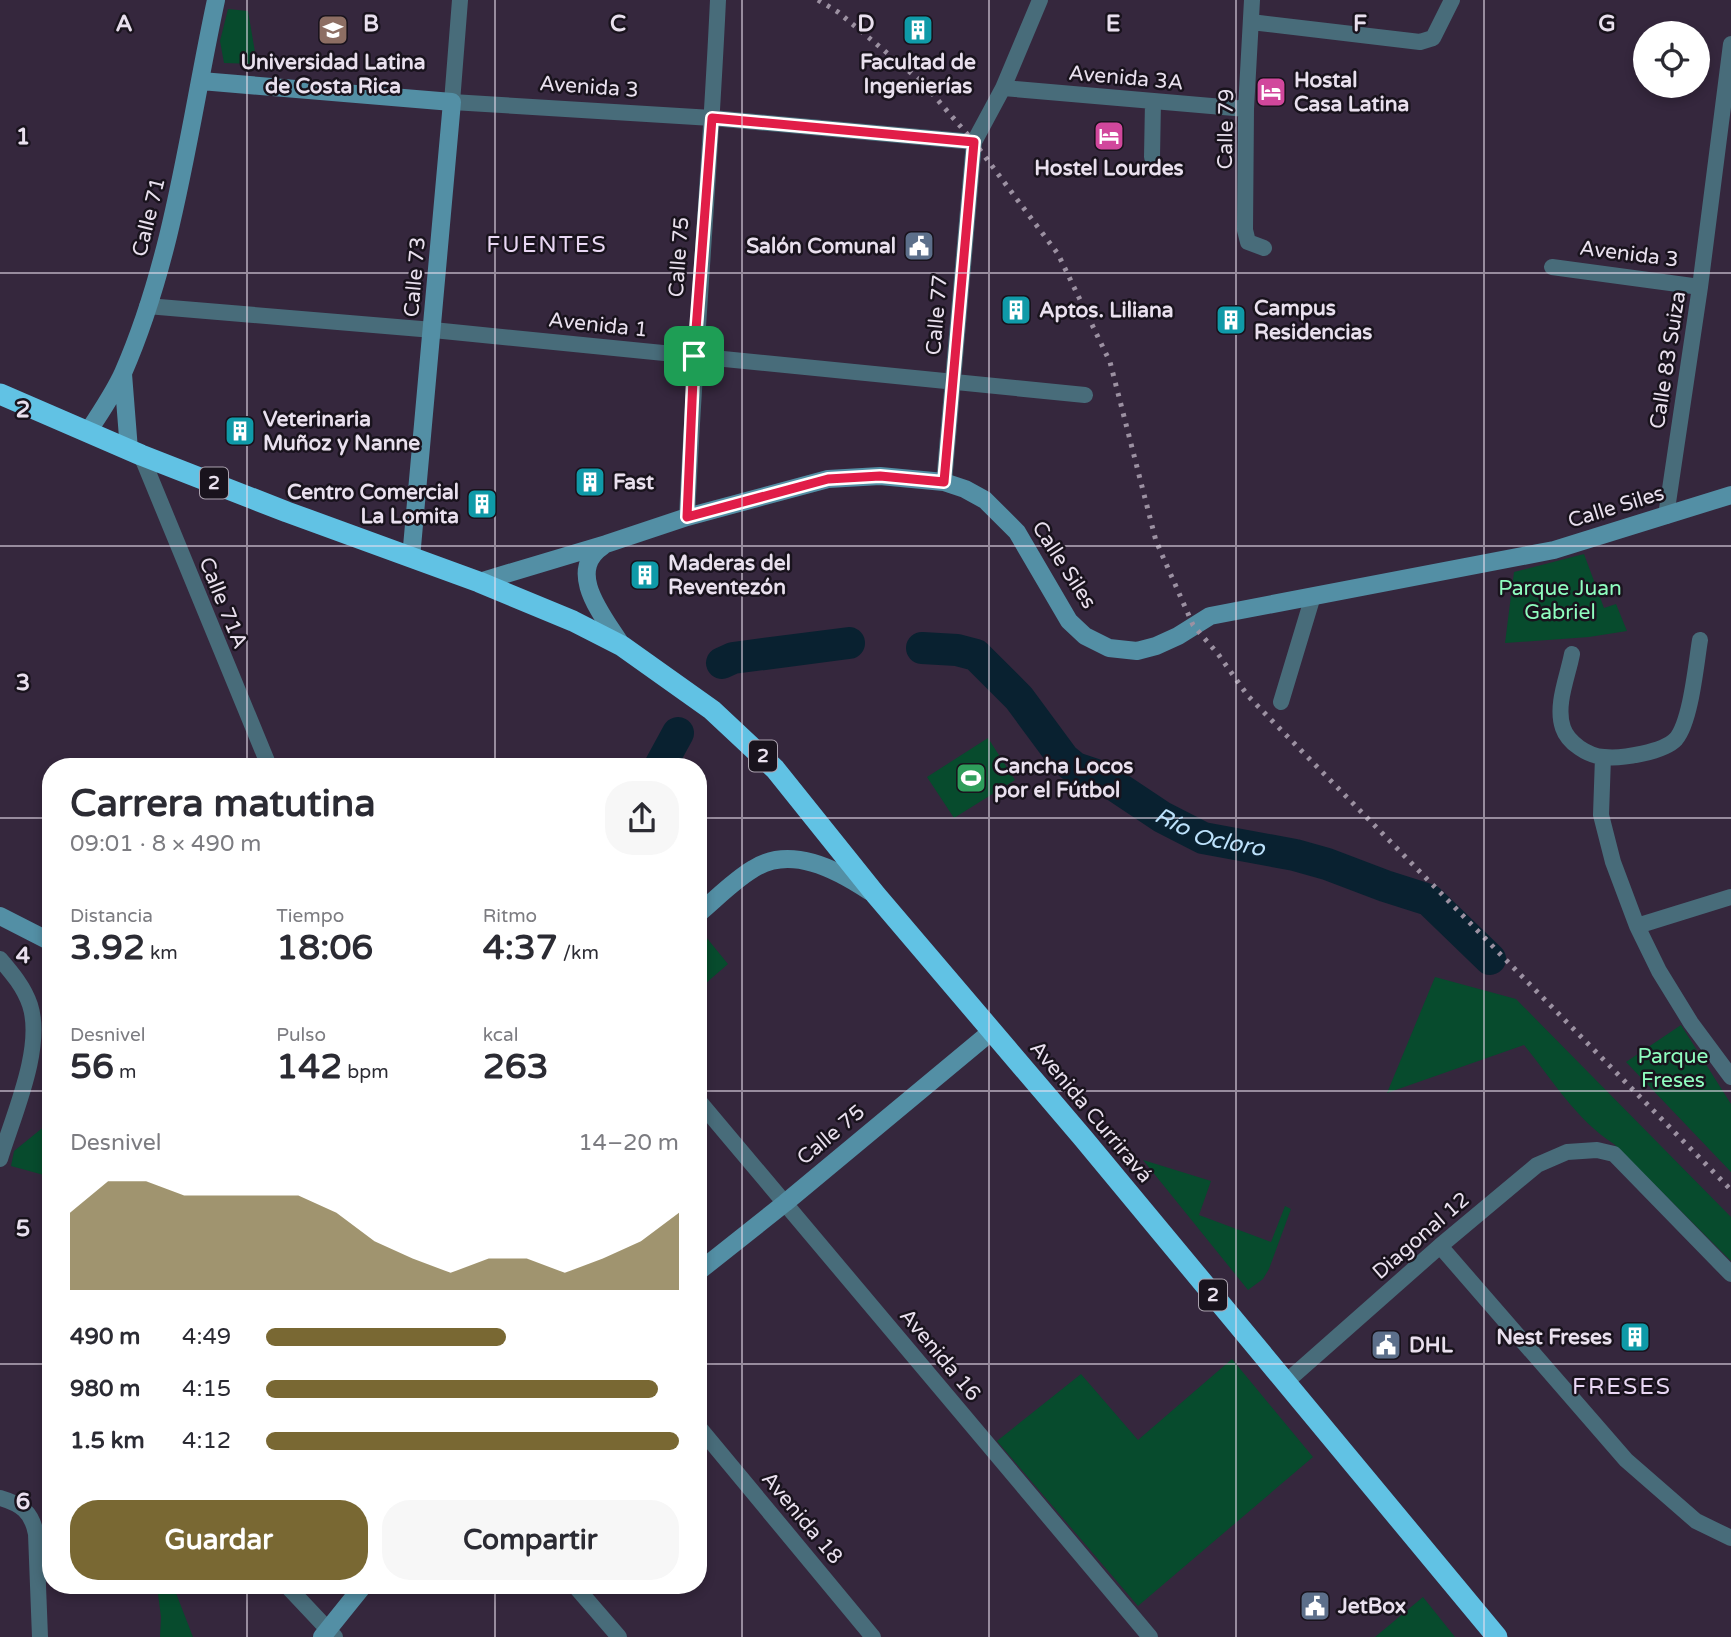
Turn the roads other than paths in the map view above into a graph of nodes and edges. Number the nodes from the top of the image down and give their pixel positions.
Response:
1 (216, 0) edge
2 (460, 0) edge
3 (718, 0) edge
4 (1040, 0) edge
5 (1252, 0) edge
6 (1452, 0) edge
7 (1251, 22) junction
8 (1731, 44) edge
9 (201, 81) junction
10 (1003, 88) junction
11 (1153, 101) junction
12 (452, 102) junction
13 (1246, 109) junction
14 (712, 118) junction
15 (974, 142) junction
16 (1152, 157) dead end
17 (1264, 248) dead end
18 (1552, 267) dead end
19 (1700, 287) junction
20 (147, 306) junction
21 (433, 330) junction
22 (694, 356) junction
23 (123, 374) junction
24 (952, 381) junction
25 (0, 394) edge
26 (1085, 395) dead end
27 (88, 432) junction
28 (135, 452) junction
29 (944, 482) junction
30 (1731, 495) edge
31 (1666, 516) junction
32 (687, 517) junction
33 (606, 544) junction
34 (411, 558) junction
35 (479, 582) junction
36 (1313, 596) junction
37 (1700, 640) dead end
38 (622, 646) junction
39 (1573, 654) dead end
40 (1281, 702) dead end
41 (1604, 757) junction
42 (266, 758) edge
43 (876, 895) junction
44 (1731, 897) edge
45 (707, 907) edge
46 (0, 916) edge
47 (1637, 926) junction
48 (42, 937) edge
49 (0, 959) edge
50 (992, 1031) junction
51 (1731, 1077) edge
52 (707, 1112) edge
53 (0, 1159) edge
54 (785, 1203) junction
55 (1440, 1246) junction
56 (707, 1265) edge
57 (1731, 1274) edge
58 (1286, 1382) junction
59 (707, 1437) edge
60 (0, 1498) edge
61 (1731, 1538) edge
62 (294, 1594) edge
63 (357, 1594) edge
64 (582, 1594) edge
65 (328, 1634) edge
66 (40, 1637) edge
67 (619, 1637) edge
68 (873, 1637) edge
69 (1150, 1637) edge
70 (1497, 1637) edge

1 - 9 street, Calle 71
2 - 12 street, Calle 73
3 - 14 street, Calle 75
4 - 10 street, Calle 77
5 - 7 street, Calle 79
6 - 7 street
7 - 13 street, Calle 79
8 - 19 street, Calle 83 Suiza
9 - 12 street, Avenida 3
9 - 20 street, Calle 71
10 - 11 street, Avenida 3A
10 - 15 street, Calle 77
11 - 13 street, Avenida 3A
11 - 16 street
12 - 14 street, Avenida 3
12 - 21 street, Calle 73
13 - 17 street, Calle 79
14 - 15 street, Avenida 3
14 - 22 street, Calle 75
15 - 24 street, Calle 77
18 - 19 street, Avenida 3
19 - 31 street, Calle 83 Suiza
20 - 21 street, Avenida 1
20 - 23 street, Calle 71
21 - 22 street, Avenida 1
21 - 34 street, Calle 73
22 - 24 street, Avenida 1
22 - 32 street, Calle 75
23 - 27 street, Calle 71
23 - 28 street
24 - 26 street, Avenida 1
24 - 29 street, Calle 77
25 - 27 highway, 2
27 - 28 highway, 2
28 - 34 highway, 2
28 - 42 street, Calle 71A
29 - 32 street, Calle Siles
29 - 36 street, Calle Siles
30 - 31 street, Calle Siles
31 - 36 street, Calle Siles
32 - 33 street, Calle Siles
33 - 35 street, Calle Siles
33 - 38 street
34 - 35 highway, 2
35 - 38 highway, 2
36 - 40 street
37 - 41 street
38 - 43 highway, Avenida Curriravá / 2
39 - 41 street
41 - 47 street
43 - 45 street
43 - 50 highway, Avenida Curriravá / 2
44 - 47 street
46 - 48 street
47 - 51 street
49 - 53 street
50 - 54 street, Calle 75
50 - 58 highway, Avenida Curriravá / 2
52 - 54 street, Avenida 16
54 - 56 street, Calle 75
54 - 69 street, Avenida 16
55 - 57 street, Diagonal 12
55 - 58 street, Diagonal 12
55 - 61 street
58 - 70 highway, Avenida Curriravá / 2
59 - 68 street, Avenida 18
60 - 66 street
62 - 65 street
63 - 65 street
64 - 67 street

